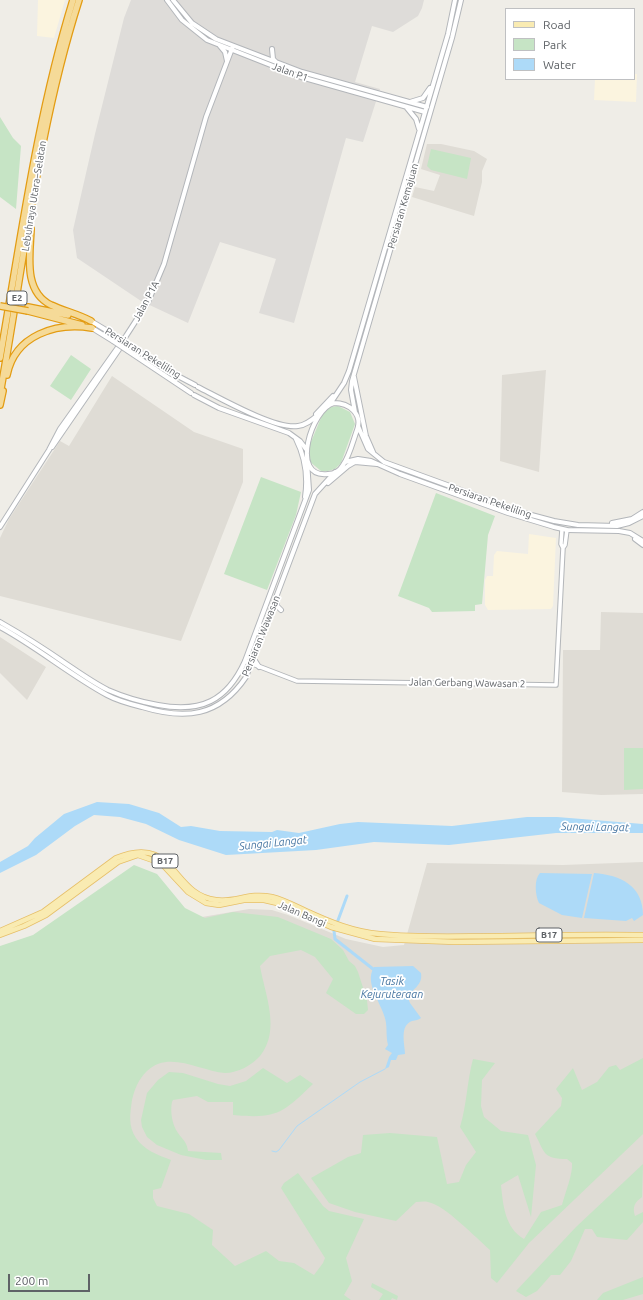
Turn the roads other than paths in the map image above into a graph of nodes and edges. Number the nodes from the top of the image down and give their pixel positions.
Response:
1 (73, 0) edge
2 (79, 0) edge
3 (167, 0) edge
4 (173, 0) edge
5 (455, 0) edge
6 (461, 0) edge
7 (218, 44) junction
8 (232, 48) junction
9 (240, 53) junction
10 (262, 57) junction
11 (227, 61) junction
12 (276, 62) junction
13 (432, 84) junction
14 (410, 102) junction
15 (405, 106) junction
16 (426, 107) junction
17 (431, 108) junction
18 (425, 112) junction
19 (430, 113) junction
20 (419, 132) junction
21 (32, 201) junction
22 (0, 303) edge
23 (0, 306) edge
24 (28, 309) junction
25 (7, 314) junction
26 (91, 321) junction
27 (92, 328) junction
28 (0, 332) edge
29 (0, 358) edge
30 (354, 375) junction
31 (338, 391) junction
32 (0, 394) edge
33 (330, 404) junction
34 (0, 405) edge
35 (355, 412) junction
36 (320, 413) junction
37 (315, 417) junction
38 (358, 426) junction
39 (294, 435) junction
40 (306, 450) junction
41 (375, 456) junction
42 (307, 461) junction
43 (345, 462) junction
44 (378, 464) junction
45 (335, 472) junction
46 (315, 494) junction
47 (304, 504) junction
48 (643, 512) edge
49 (643, 516) edge
50 (596, 525) junction
51 (0, 526) edge
52 (565, 529) junction
53 (608, 531) junction
54 (643, 541) edge
55 (643, 545) edge
56 (278, 595) junction
57 (281, 610) dead end
58 (0, 622) edge
59 (0, 626) edge
60 (34, 648) junction
61 (44, 649) junction
62 (254, 657) junction
63 (50, 658) junction
64 (245, 661) junction
65 (252, 664) junction
66 (258, 666) junction
67 (249, 670) junction
68 (86, 677) junction
69 (101, 686) junction
70 (92, 687) junction
71 (167, 707) junction
72 (181, 708) junction
73 (173, 714) junction
74 (332, 925) junction
75 (338, 927) junction
76 (0, 931) edge
77 (0, 935) edge
78 (643, 935) edge
79 (643, 940) edge

1 - 25 highway, Lebuhraya Utara–Selatan / E2
2 - 21 highway, Lebuhraya Utara–Selatan / E2
3 - 7 main road, Jalan P1
4 - 8 main road, Jalan P1
5 - 13 main road, Persiaran Kemajuan
6 - 17 main road, Persiaran Kemajuan
7 - 8 main road, Jalan P1
7 - 11 main road
8 - 9 main road, Jalan P1
8 - 10 main road, Jalan P1
8 - 11 main road, Jalan P1A
9 - 11 main road
9 - 15 main road, Jalan P1
10 - 12 main road, Jalan P1
10 - 12 main road
11 - 51 main road, Jalan P1A
12 - 14 main road, Jalan P1
13 - 14 main road
13 - 16 main road, Persiaran Kemajuan
14 - 16 main road, Jalan P1
15 - 18 main road, Jalan P1
15 - 20 main road
16 - 17 main road, Jalan P1
16 - 18 main road, Persiaran Kemajuan
17 - 19 main road, Persiaran Kemajuan
18 - 19 main road, Jalan P1
18 - 20 main road, Persiaran Kemajuan
19 - 30 main road, Persiaran Kemajuan
20 - 31 main road, Persiaran Kemajuan
21 - 26 highway
21 - 32 highway, Lebuhraya Utara–Selatan / E2
22 - 24 highway
23 - 24 highway, bridge
24 - 26 highway
24 - 27 highway
25 - 28 highway
25 - 29 highway, Lebuhraya Utara–Selatan / E2
26 - 37 main road, Persiaran Pekeliling, bridge
27 - 34 highway
27 - 39 main road, Persiaran Pekeliling, bridge
30 - 35 main road, Persiaran Kemajuan
30 - 41 main road
31 - 33 main road, Persiaran Kemajuan
31 - 37 main road
33 - 35 main road
33 - 36 main road
35 - 38 main road
36 - 37 main road, Persiaran Pekeliling
36 - 40 main road
38 - 41 main road, Persiaran Pekeliling
38 - 43 main road
39 - 40 main road
39 - 47 main road
40 - 42 main road
41 - 50 main road, Persiaran Pekeliling
42 - 45 main road
42 - 47 main road, Persiaran Wawasan
43 - 44 main road, Persiaran Pekeliling
43 - 45 main road
44 - 46 main road
44 - 52 main road, Persiaran Pekeliling
45 - 46 main road, Persiaran Wawasan
46 - 56 main road, Persiaran Wawasan
47 - 64 main road, Persiaran Wawasan
48 - 50 main road
49 - 50 main road, Persiaran Pekeliling
52 - 53 main road, Persiaran Pekeliling
52 - 66 street, Jalan Gerbang Wawasan 2
53 - 54 main road, Persiaran Pekeliling
53 - 55 main road
56 - 57 main road
56 - 62 main road, Persiaran Wawasan
58 - 61 main road, Persiaran Wawasan
59 - 60 main road, Persiaran Wawasan
60 - 61 main road
60 - 63 main road, Persiaran Wawasan
61 - 63 main road
61 - 68 main road, Persiaran Wawasan
62 - 65 main road, Persiaran Wawasan
62 - 66 main road
63 - 70 main road, Persiaran Wawasan
64 - 65 street, Jalan Gerbang Wawasan 2
64 - 72 main road, Persiaran Wawasan
65 - 66 street, Jalan Gerbang Wawasan 2
65 - 67 main road, Persiaran Wawasan
66 - 67 main road
67 - 73 main road, Persiaran Wawasan
68 - 69 main road, Persiaran Wawasan
68 - 70 main road
69 - 70 main road
69 - 71 main road, Persiaran Wawasan
70 - 73 main road, Persiaran Wawasan
71 - 72 main road, Persiaran Wawasan
71 - 73 main road
72 - 73 main road
74 - 75 main road, Jalan Bangi / B17
74 - 76 main road, Jalan Bangi / B17
74 - 77 main road, Jalan Bangi / B17
75 - 78 main road, Jalan Bangi / B17
75 - 79 main road, Jalan Bangi / B17

